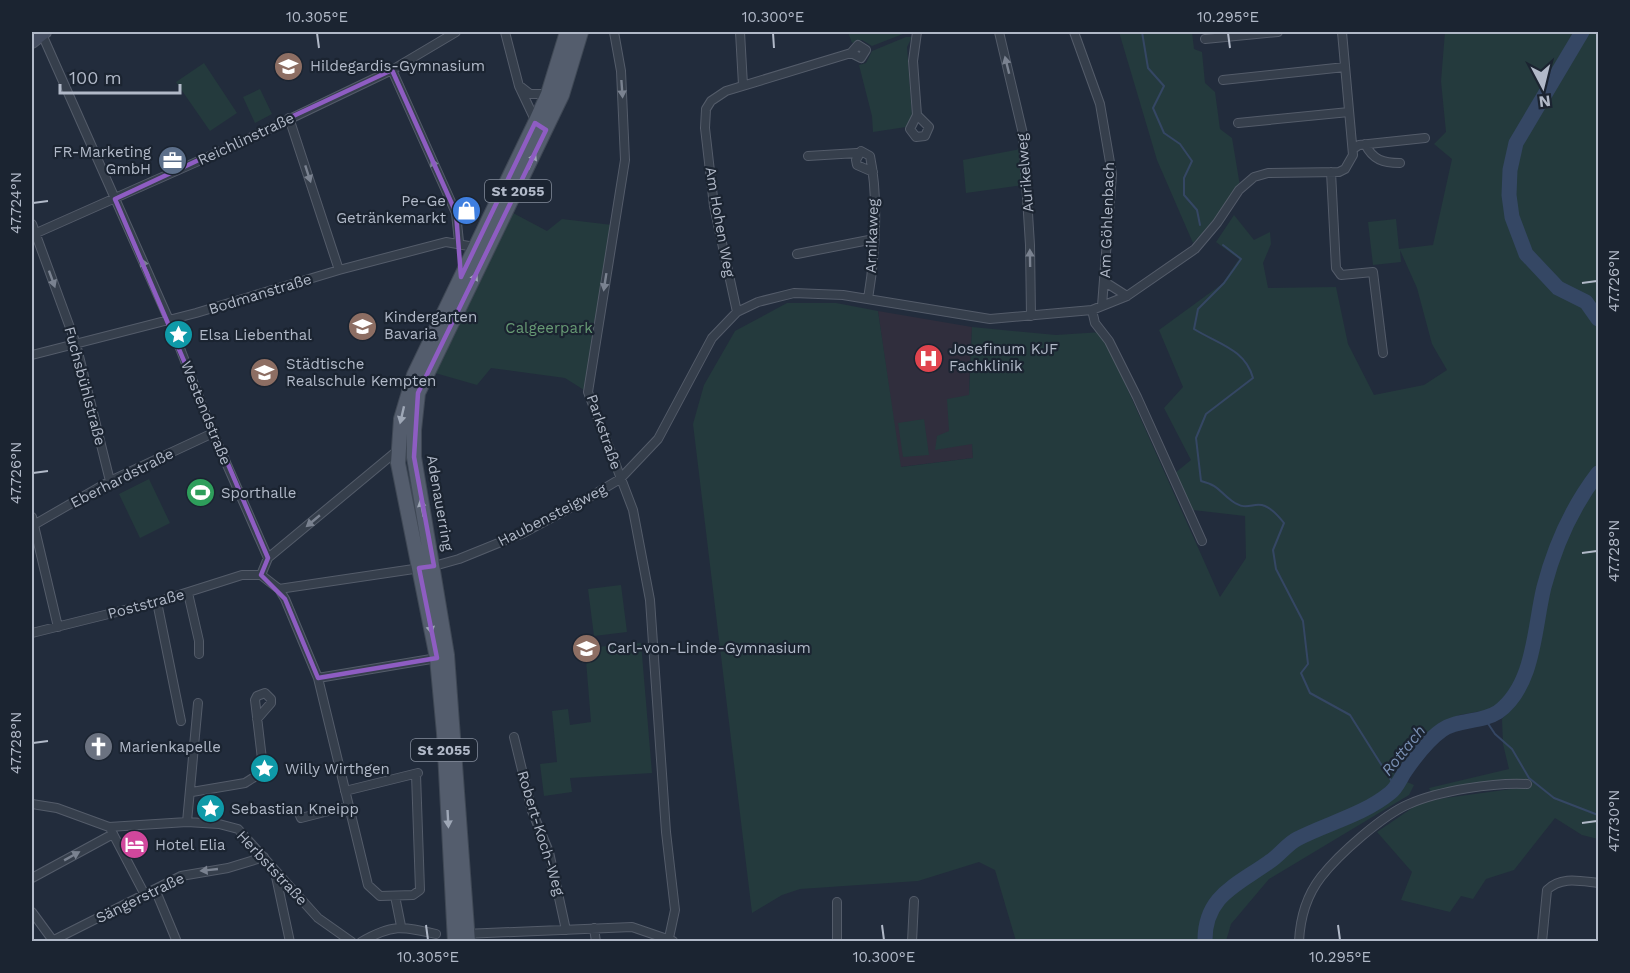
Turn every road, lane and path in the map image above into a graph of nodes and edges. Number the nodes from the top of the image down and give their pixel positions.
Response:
1 (43, 32) edge
2 (456, 32) edge
3 (506, 32) edge
4 (567, 32) edge
5 (581, 32) edge
6 (614, 32) edge
7 (740, 32) edge
8 (917, 32) edge
9 (999, 32) edge
10 (1074, 32) edge
11 (1278, 32) edge
12 (1342, 32) edge
13 (1205, 39) dead end
14 (32, 42) edge
15 (851, 53) dead end
16 (1345, 67) junction
17 (392, 70) junction
18 (1223, 80) dead end
19 (742, 85) junction
20 (519, 86) junction
21 (548, 94) junction
22 (526, 106) junction
23 (1349, 112) junction
24 (918, 115) dead end
25 (290, 118) junction
26 (1238, 123) dead end
27 (540, 126) junction
28 (528, 137) junction
29 (1425, 138) dead end
30 (1365, 144) junction
31 (1353, 152) junction
32 (857, 153) junction
33 (808, 156) dead end
34 (1400, 163) dead end
35 (873, 172) junction
36 (1331, 172) junction
37 (115, 199) junction
38 (32, 224) edge
39 (33, 235) edge
40 (874, 239) junction
41 (459, 242) junction
42 (482, 249) junction
43 (797, 254) dead end
44 (339, 270) junction
45 (1105, 282) junction
46 (1126, 296) junction
47 (868, 299) junction
48 (1102, 306) junction
49 (1092, 310) junction
50 (737, 312) junction
51 (1031, 316) junction
52 (169, 320) junction
53 (76, 344) junction
54 (1383, 353) dead end
55 (32, 355) edge
56 (213, 433) junction
57 (398, 450) junction
58 (620, 479) junction
59 (110, 481) junction
60 (32, 523) edge
61 (1202, 541) dead end
62 (268, 558) junction
63 (434, 566) junction
64 (419, 568) junction
65 (261, 575) junction
66 (279, 589) junction
67 (188, 592) junction
68 (157, 602) junction
69 (58, 627) junction
70 (35, 632) edge
71 (199, 654) dead end
72 (436, 658) junction
73 (318, 678) junction
74 (198, 703) dead end
75 (257, 719) dead end
76 (181, 721) dead end
77 (514, 737) dead end
78 (1527, 784) dead end
79 (345, 791) junction
80 (192, 792) junction
81 (32, 804) edge
82 (348, 806) junction
83 (298, 812) dead end
84 (187, 822) junction
85 (111, 830) junction
86 (264, 857) junction
87 (274, 870) junction
88 (32, 878) edge
89 (1599, 883) edge
90 (155, 889) junction
91 (144, 893) junction
92 (395, 897) junction
93 (914, 901) dead end
94 (837, 902) dead end
95 (32, 912) edge
96 (402, 926) junction
97 (594, 928) junction
98 (566, 930) junction
99 (436, 934) dead end
100 (461, 938) edge
101 (671, 940) edge
102 (54, 941) edge
103 (177, 942) edge
104 (290, 942) edge
105 (352, 942) edge
106 (361, 942) edge
107 (596, 942) edge
108 (837, 942) edge
109 (912, 942) edge
110 (1299, 942) edge
111 (1542, 942) edge

1 - 14 street
1 - 37 street, Westendstraße
2 - 17 street, Reichlinstraße
3 - 20 street
4 - 21 main road, Adenauerring / St 2055
5 - 27 main road, Adenauerring / St 2055
6 -> 58 street, Parkstraße
7 - 19 street
8 - 24 street
51 -> 9 street, Aurikelweg
10 - 45 street, Am Göhlenbach
11 - 13 street
12 - 16 street
15 - 19 street, Am Hohen Weg
16 - 18 street
16 - 23 street
17 - 25 street, Reichlinstraße
41 -> 17 street
19 - 50 street, Am Hohen Weg
20 - 21 street
20 - 22 street
21 - 27 main road, Adenauerring / St 2055
22 - 27 street
22 - 28 street
23 - 26 street
23 - 31 street
25 - 37 street, Reichlinstraße
25 -> 44 street
27 - 28 main road, Adenauerring / St 2055
42 -> 27 main road, Adenauerring / St 2055
28 - 42 main road, Adenauerring / St 2055
29 - 30 street
30 - 31 street
30 - 34 street
31 - 36 street
32 - 33 street
32 - 35 street
32 - 35 street
35 - 40 street, Arnikaweg
36 - 46 street, Haubensteigweg
36 - 54 street
37 - 39 street, Reichlinstraße
52 -> 37 street, Westendstraße
38 - 39 street, Fuchsbühlstraße
39 -> 53 street, Fuchsbühlstraße
40 - 43 street
40 - 47 street, Arnikaweg
41 - 42 street, Bodmanstraße
41 - 44 street, Bodmanstraße
42 -> 57 main road, Adenauerring / St 2055
63 -> 42 main road, Adenauerring / St 2055
44 - 52 street, Bodmanstraße
45 - 46 street
45 - 48 street, Am Göhlenbach
46 - 48 street, Haubensteigweg
47 - 50 street, Haubensteigweg
47 - 51 street, Haubensteigweg
48 - 49 street, Haubensteigweg
49 - 51 street, Haubensteigweg
49 - 61 street
50 - 58 street, Haubensteigweg
52 - 53 street, Bodmanstraße
52 - 56 street, Westendstraße
53 - 55 street, Bodmanstraße
53 - 59 street, Fuchsbühlstraße
56 - 59 street, Eberhardstraße
56 - 62 street, Westendstraße
57 -> 62 street
57 - 64 main road, Adenauerring / St 2055
58 - 63 street, Haubensteigweg
58 - 101 street, Parkstraße
59 - 60 street, Eberhardstraße
60 - 69 street
62 - 65 street
63 - 64 street, Haubensteigweg
63 - 100 main road, Adenauerring / St 2055
64 - 66 street, Haubensteigweg
64 -> 72 main road, Adenauerring / St 2055
65 - 66 street
65 - 67 street, Poststraße
66 - 73 street
67 - 68 street, Poststraße
67 - 71 street
68 - 69 street, Poststraße
68 - 76 street
69 - 70 street, Poststraße
72 - 73 street
72 -> 100 main road, Adenauerring / St 2055
73 - 79 street
74 - 80 street
75 - 80 street
77 - 98 street, Robert-Koch-Weg
78 - 110 street
79 - 82 street
79 - 92 street
80 - 84 street
81 - 85 street
82 - 83 street
82 - 92 street
84 - 85 street, Herbststraße
84 - 86 street, Herbststraße
88 -> 85 street, Herbststraße
85 - 91 street
86 - 87 street, Herbststraße
86 -> 90 street, Sängerstraße
87 - 104 street
87 - 105 street, Herbststraße
89 - 111 street
90 - 91 street, Sängerstraße
90 - 103 street
91 - 102 street, Sängerstraße
92 - 96 street
93 - 109 street
94 - 108 street
95 - 102 street
96 - 99 street
96 - 106 street
97 - 98 street
97 - 101 street
97 - 107 street
98 - 100 street

